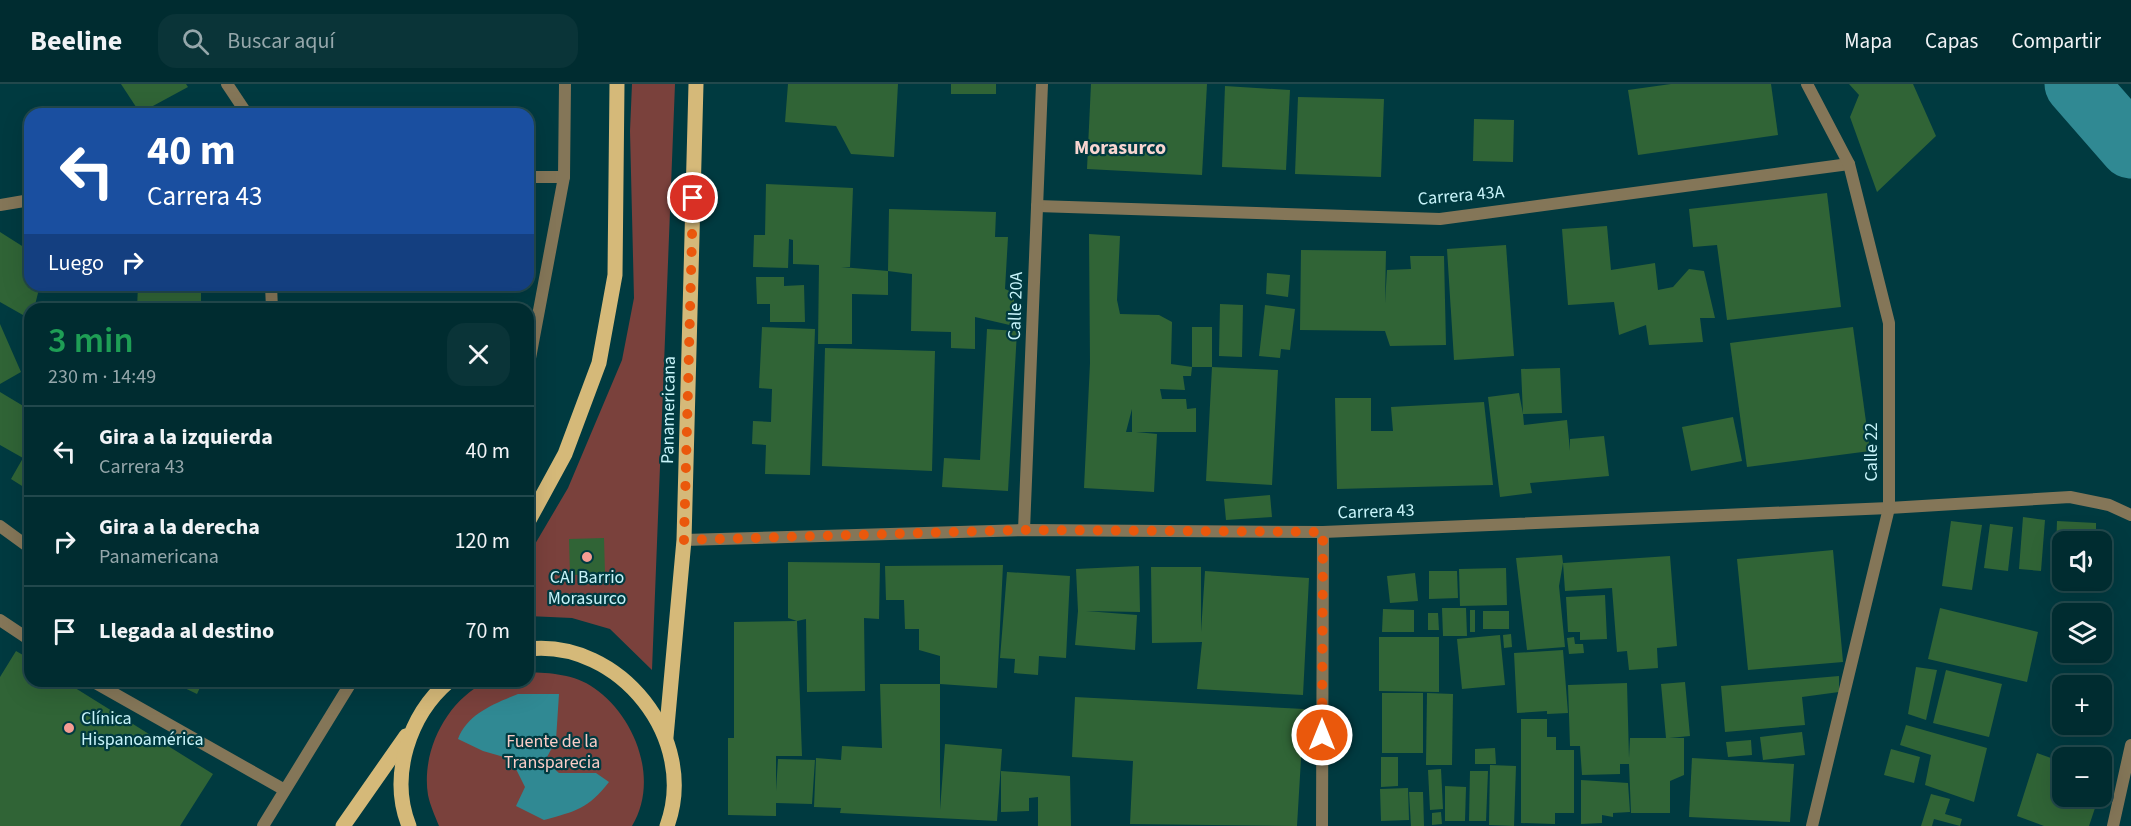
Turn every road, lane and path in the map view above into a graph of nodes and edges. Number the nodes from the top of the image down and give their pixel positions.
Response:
1 (227, 84) edge
2 (565, 84) edge
3 (617, 84) edge
4 (696, 84) edge
5 (1042, 84) edge
6 (1807, 84) edge
7 (243, 108) edge
8 (1849, 164) junction
9 (534, 177) edge
10 (564, 177) junction
11 (24, 201) edge
12 (0, 205) edge
13 (1037, 206) junction
14 (534, 337) edge
15 (1889, 508) junction
16 (534, 511) edge
17 (2131, 515) edge
18 (0, 526) edge
19 (1024, 530) junction
20 (1323, 532) junction
21 (684, 540) junction
22 (24, 544) edge
23 (0, 620) edge
24 (24, 636) edge
25 (534, 648) edge
26 (107, 687) edge
27 (348, 687) edge
28 (438, 687) edge
29 (413, 726) junction
30 (666, 737) junction
31 (2131, 745) edge
32 (283, 789) junction
33 (263, 826) edge
34 (343, 826) edge
35 (409, 826) edge
36 (667, 826) edge
37 (1322, 826) edge
38 (1812, 826) edge
39 (2113, 826) edge

1 - 7 street
2 - 10 street
3 - 16 main road
4 - 21 main road, Panamericana
5 - 13 street, Calle 20A
6 - 8 street, Calle 22
8 - 13 street, Carrera 43A
8 - 15 street, Calle 22
9 - 10 street
10 - 14 street
11 - 12 street
13 - 19 street, Calle 20A
15 - 17 street, Carrera 43
15 - 20 street, Carrera 43
15 - 38 street, Calle 22
18 - 22 street
19 - 20 street, Carrera 43
19 - 21 street, Carrera 43
20 - 37 street
21 - 30 main road, Panamericana
23 - 24 street
25 - 30 main road
26 - 32 street
27 - 32 street
28 - 29 main road
29 - 34 main road
29 - 35 main road
30 - 36 main road
31 - 39 street
32 - 33 street

